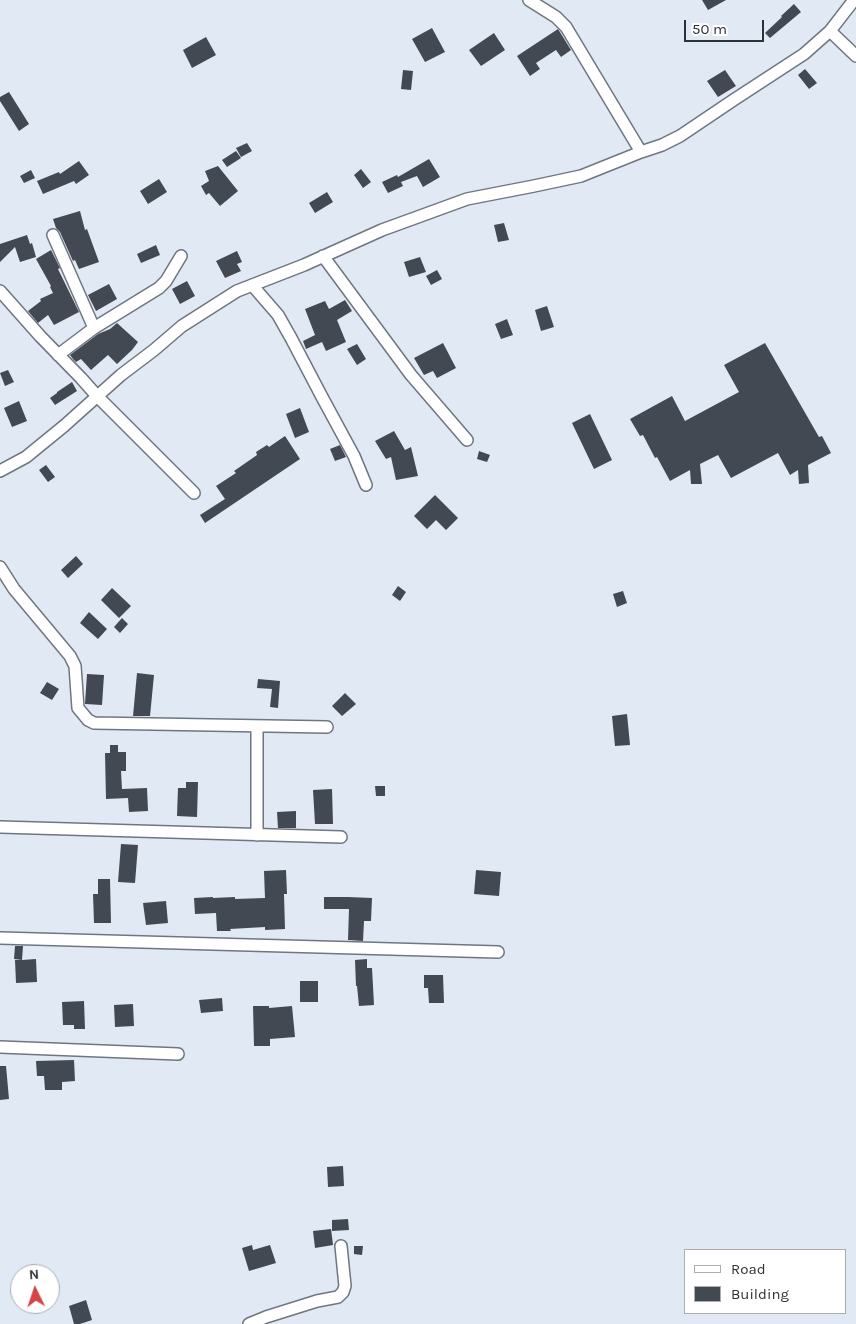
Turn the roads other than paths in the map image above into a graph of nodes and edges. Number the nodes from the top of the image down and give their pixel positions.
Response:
1 (530, 0) edge
2 (854, 0) edge
3 (830, 31) junction
4 (856, 56) edge
5 (641, 152) junction
6 (53, 235) dead end
7 (181, 256) dead end
8 (323, 256) junction
9 (252, 285) junction
10 (0, 292) edge
11 (94, 328) junction
12 (58, 355) junction
13 (97, 396) junction
14 (467, 440) dead end
15 (0, 471) edge
16 (366, 485) dead end
17 (194, 493) dead end
18 (0, 568) edge
19 (257, 726) junction
20 (327, 728) dead end
21 (0, 827) edge
22 (257, 835) junction
23 (341, 837) dead end
24 (0, 938) edge
25 (498, 952) dead end
26 (0, 1047) edge
27 (178, 1054) dead end
28 (341, 1246) dead end
29 (249, 1324) edge

1 - 5 street
2 - 3 street
3 - 4 street
3 - 5 street
5 - 8 street
6 - 11 street
7 - 11 street
8 - 9 street
8 - 14 street
9 - 13 street
9 - 16 street
10 - 12 street
11 - 12 street
12 - 13 street
13 - 15 street
13 - 17 street
18 - 19 street
19 - 20 street
19 - 22 street
21 - 22 street
22 - 23 street
24 - 25 street
26 - 27 street
28 - 29 street

